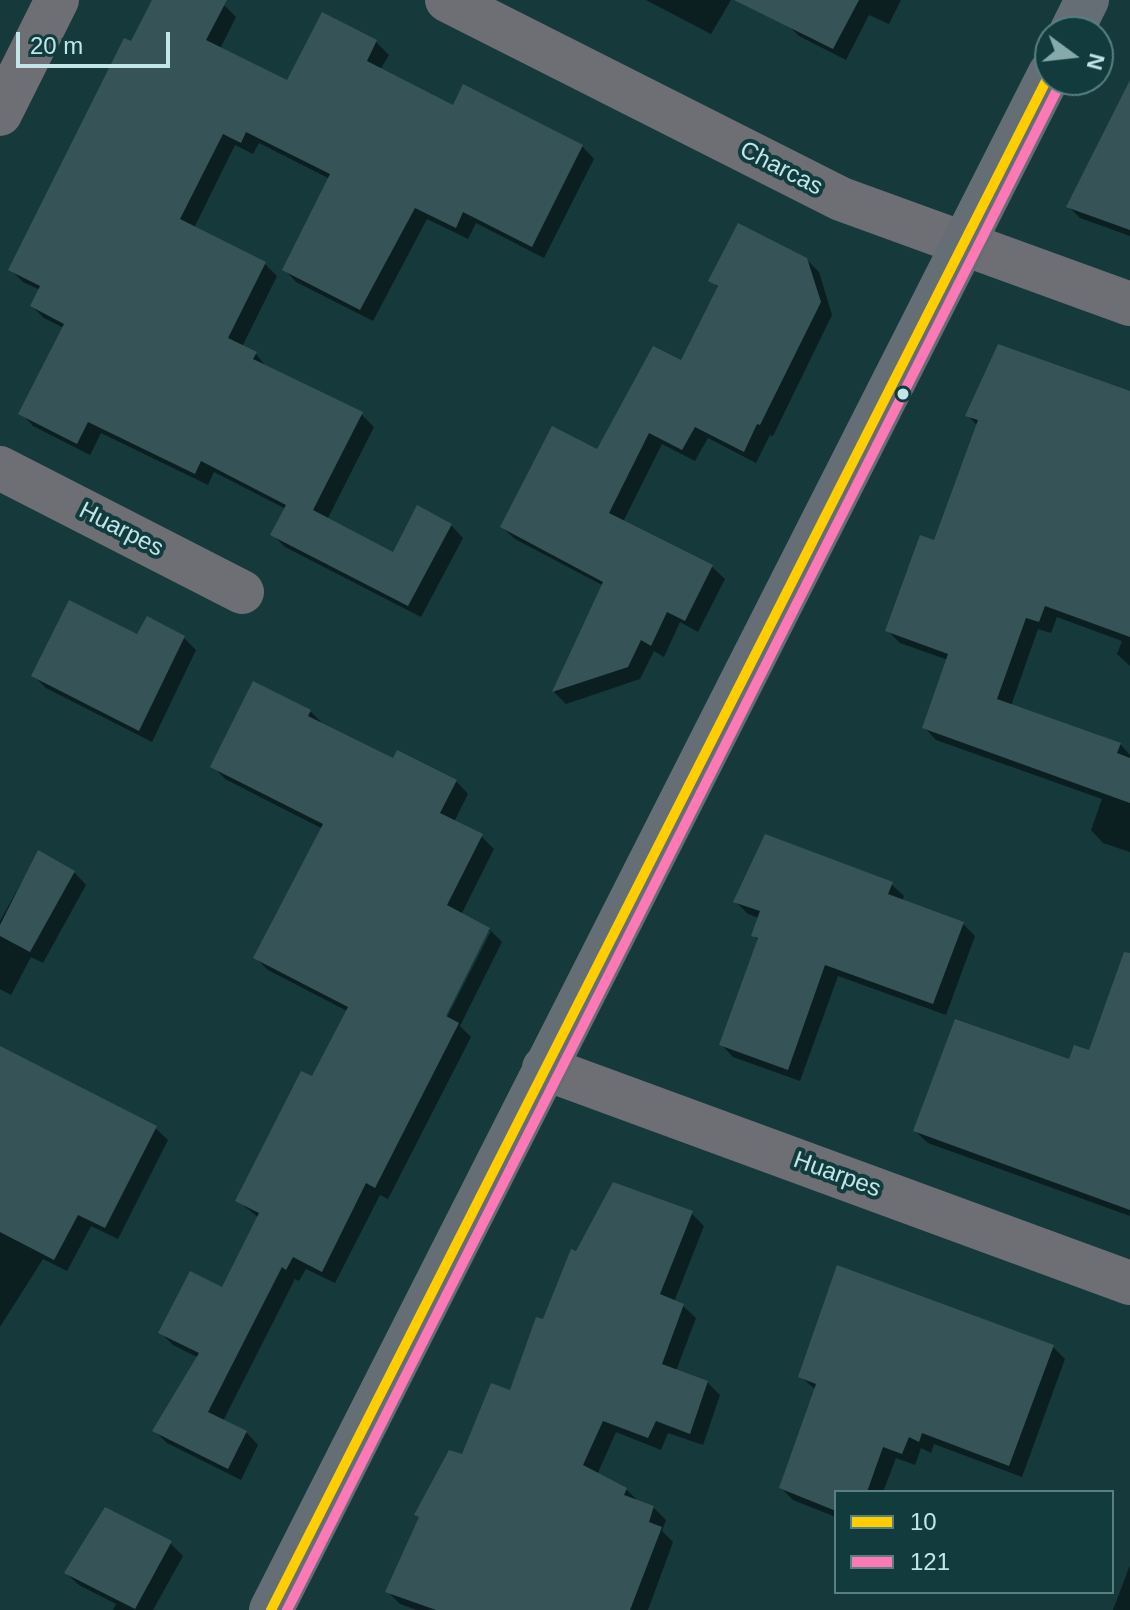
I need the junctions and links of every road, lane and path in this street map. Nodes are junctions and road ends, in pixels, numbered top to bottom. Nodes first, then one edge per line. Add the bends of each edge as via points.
1 (57, 0) edge
2 (447, 0) edge
3 (1038, 96) edge
4 (0, 114) edge
5 (964, 242) junction
6 (1130, 304) edge
7 (0, 468) edge
8 (242, 592) dead end
9 (544, 1068) junction
10 (1130, 1283) edge
11 (271, 1610) edge

1 - 4 street
2 - 5 street, Charcas via 841,199
3 - 5 main road
5 - 6 street, Charcas
5 - 9 main road
7 - 8 street, Huarpes
9 - 10 street, Huarpes
9 - 11 main road

